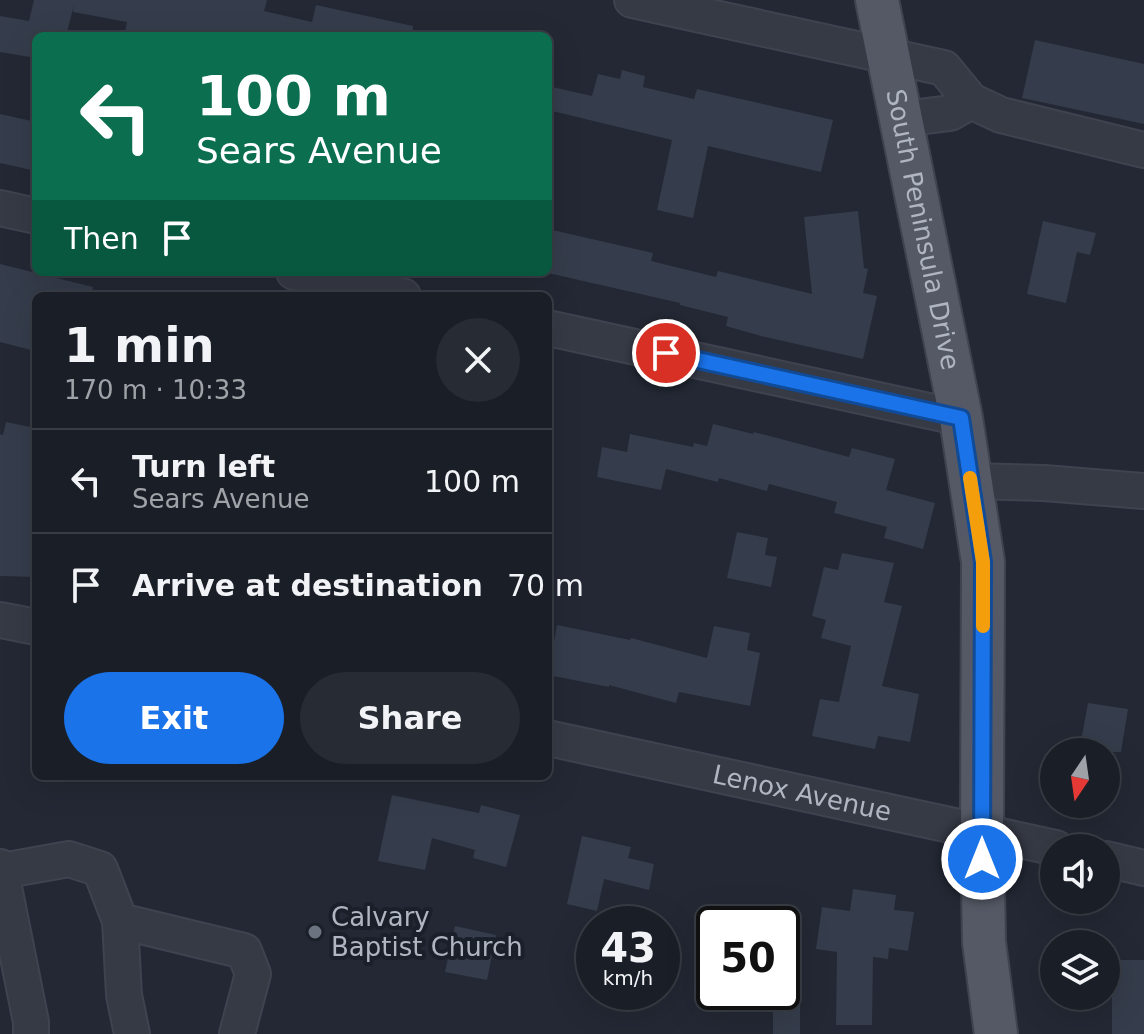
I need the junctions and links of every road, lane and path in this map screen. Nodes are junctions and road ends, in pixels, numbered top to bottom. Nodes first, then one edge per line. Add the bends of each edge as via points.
1 (632, 0) edge
2 (877, 0) edge
3 (889, 57) junction
4 (971, 101) junction
5 (902, 119) junction
6 (1144, 150) edge
7 (0, 208) edge
8 (32, 215) edge
9 (312, 276) edge
10 (385, 292) edge
11 (552, 329) edge
12 (961, 418) junction
13 (970, 481) junction
14 (1144, 491) edge
15 (0, 620) edge
16 (32, 626) edge
17 (552, 739) edge
18 (982, 831) junction
19 (1040, 844) edge
20 (1120, 862) edge
21 (1144, 868) edge
22 (0, 869) edge
23 (120, 921) junction
24 (31, 1034) edge
25 (132, 1034) edge
26 (237, 1034) edge
27 (996, 1034) edge

1 - 3 street
2 - 3 main road, South Peninsula Drive
3 - 4 street via 944,68
3 - 5 main road, South Peninsula Drive
4 - 5 street via 950,113
4 - 6 street via 1001,115
5 - 12 main road, South Peninsula Drive
7 - 8 street
9 - 10 street
11 - 12 street
12 - 13 main road, South Peninsula Drive
13 - 14 street
13 - 18 main road, South Peninsula Drive via 983,562
15 - 16 street
17 - 18 street, Lenox Avenue
18 - 19 street, Lenox Avenue
18 - 27 main road, South Peninsula Drive via 984,942
20 - 21 street
22 - 23 street via 69,859 100,869
22 - 24 street
23 - 25 street
23 - 26 street via 244,951 253,974

